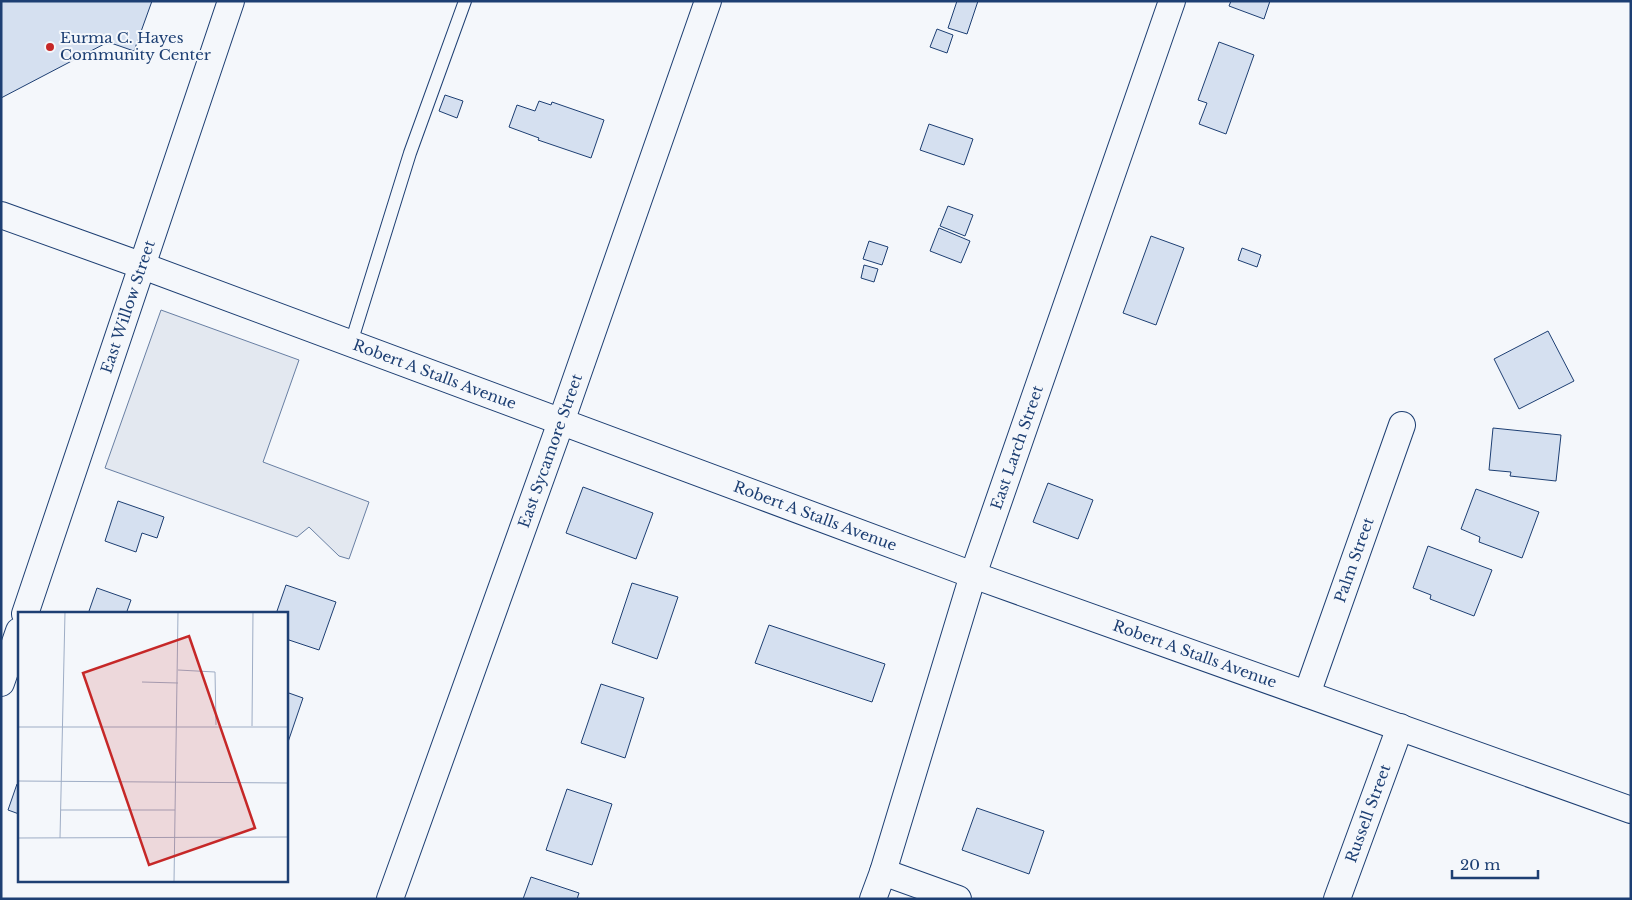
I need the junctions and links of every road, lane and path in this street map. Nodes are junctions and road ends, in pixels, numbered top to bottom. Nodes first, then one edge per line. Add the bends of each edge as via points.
1 (231, 1) edge
2 (465, 1) edge
3 (708, 1) edge
4 (1172, 1) edge
5 (1, 215) edge
6 (143, 266) junction
7 (351, 343) junction
8 (561, 422) junction
9 (1402, 425) dead end
10 (973, 575) junction
11 (26, 612) edge
12 (18, 634) edge
13 (1, 683) edge
14 (1307, 694) junction
15 (1400, 727) junction
16 (1631, 810) edge
17 (883, 872) junction
18 (390, 899) edge
19 (873, 899) edge
20 (958, 899) edge
21 (1337, 899) edge

1 - 6 street, East Willow Street
2 - 7 lane via 410,153
3 - 8 street, East Sycamore Street
4 - 10 street, East Larch Street
5 - 6 street, Robert A Stalls Avenue
6 - 7 street, Robert A Stalls Avenue
6 - 11 street, East Willow Street
7 - 8 street, Robert A Stalls Avenue
8 - 10 street, Robert A Stalls Avenue
8 - 18 street, East Sycamore Street
9 - 14 street, Palm Street
10 - 14 street, Robert A Stalls Avenue
10 - 17 street, East Larch Street
12 - 13 street
14 - 15 street, Robert A Stalls Avenue
15 - 16 street, Robert A Stalls Avenue
15 - 21 street, Russell Street
17 - 19 street, East Larch Street
17 - 20 street

